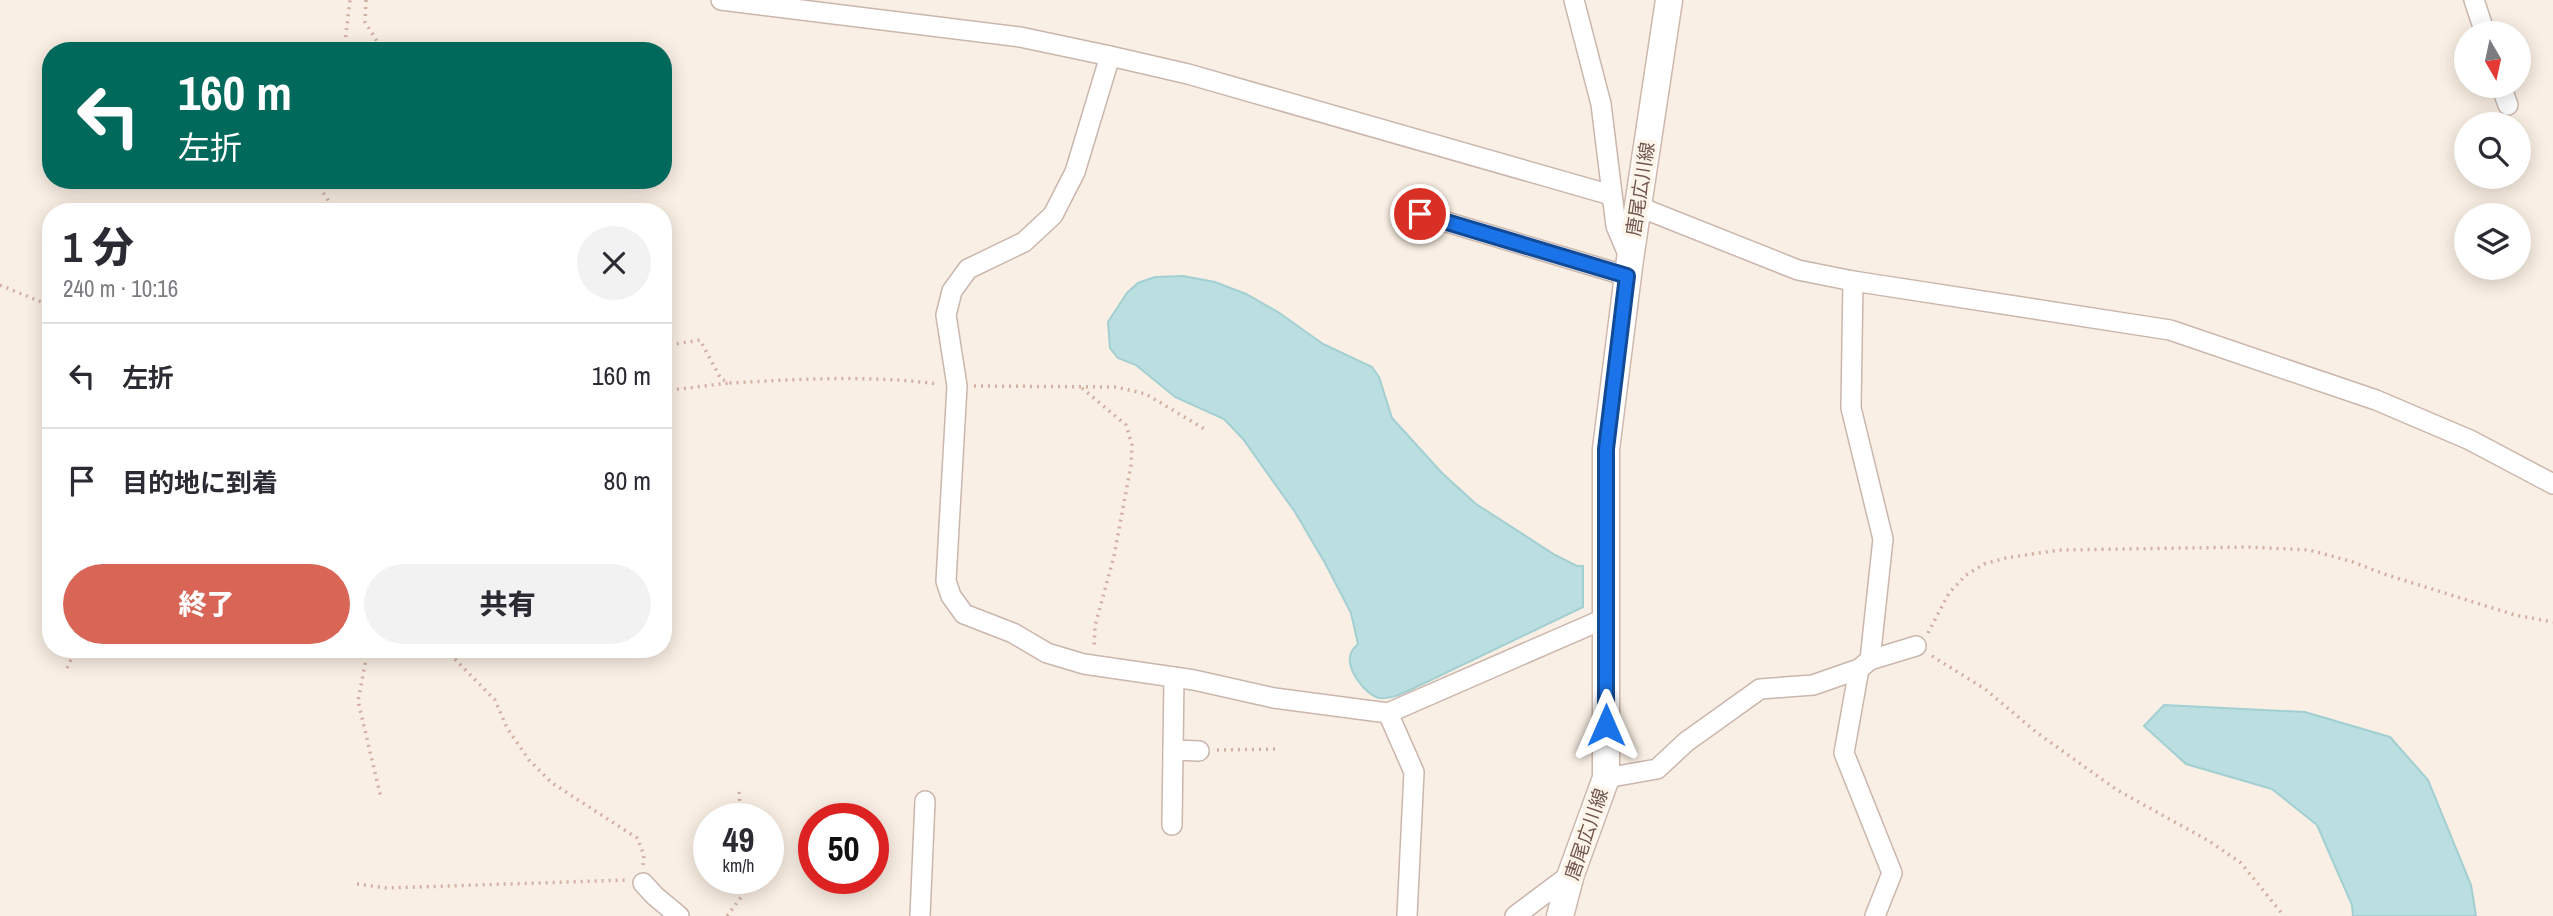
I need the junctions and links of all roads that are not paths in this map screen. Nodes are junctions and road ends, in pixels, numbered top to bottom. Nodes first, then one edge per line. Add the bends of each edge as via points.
1 (722, 0) edge
2 (1574, 0) edge
3 (1670, 0) edge
4 (2474, 0) edge
5 (2481, 21) edge
6 (1110, 56) junction
7 (2505, 98) edge
8 (2508, 105) dead end
9 (1611, 195) junction
10 (1637, 206) junction
11 (1420, 214) dead end
12 (1628, 267) junction
13 (1853, 281) junction
14 (2553, 484) edge
15 (1606, 618) junction
16 (1916, 646) road end
17 (1865, 664) junction
18 (1174, 677) junction
19 (1388, 713) junction
20 (1173, 750) junction
21 (1199, 751) road end
22 (1606, 778) junction
23 (925, 801) dead end
24 (1172, 825) dead end
25 (1571, 874) junction
26 (643, 883) road end
27 (678, 916) edge
28 (920, 916) edge
29 (1407, 916) edge
30 (1515, 916) edge
31 (1560, 916) edge
32 (1875, 916) edge

1 - 6 street via 1020,37
2 - 9 street via 1601,104
3 - 10 main road, 唐尾広川線
4 - 5 street
6 - 9 street
6 - 18 street via 1075,172 1053,215 1024,242 968,270 952,291 946,315 957,386 946,580 964,614 1013,633 1047,653
7 - 8 street
9 - 12 street
10 - 12 main road, 唐尾広川線
10 - 13 street via 1798,270
11 - 12 street
12 - 15 main road, 唐尾広川線 via 1606,449
13 - 14 street via 2170,330 2376,400 2470,440
13 - 17 street via 1851,408 1883,539
15 - 19 street
15 - 22 main road, 唐尾広川線
16 - 17 street
17 - 22 street via 1813,685 1760,689 1686,742 1657,769
17 - 32 street via 1844,753 1892,873
18 - 19 street via 1274,698
18 - 20 street
19 - 29 street via 1415,772
20 - 21 street
20 - 24 street
22 - 25 main road, 唐尾広川線
23 - 28 street
25 - 30 street
25 - 31 main road, 唐尾広川線
26 - 27 street

